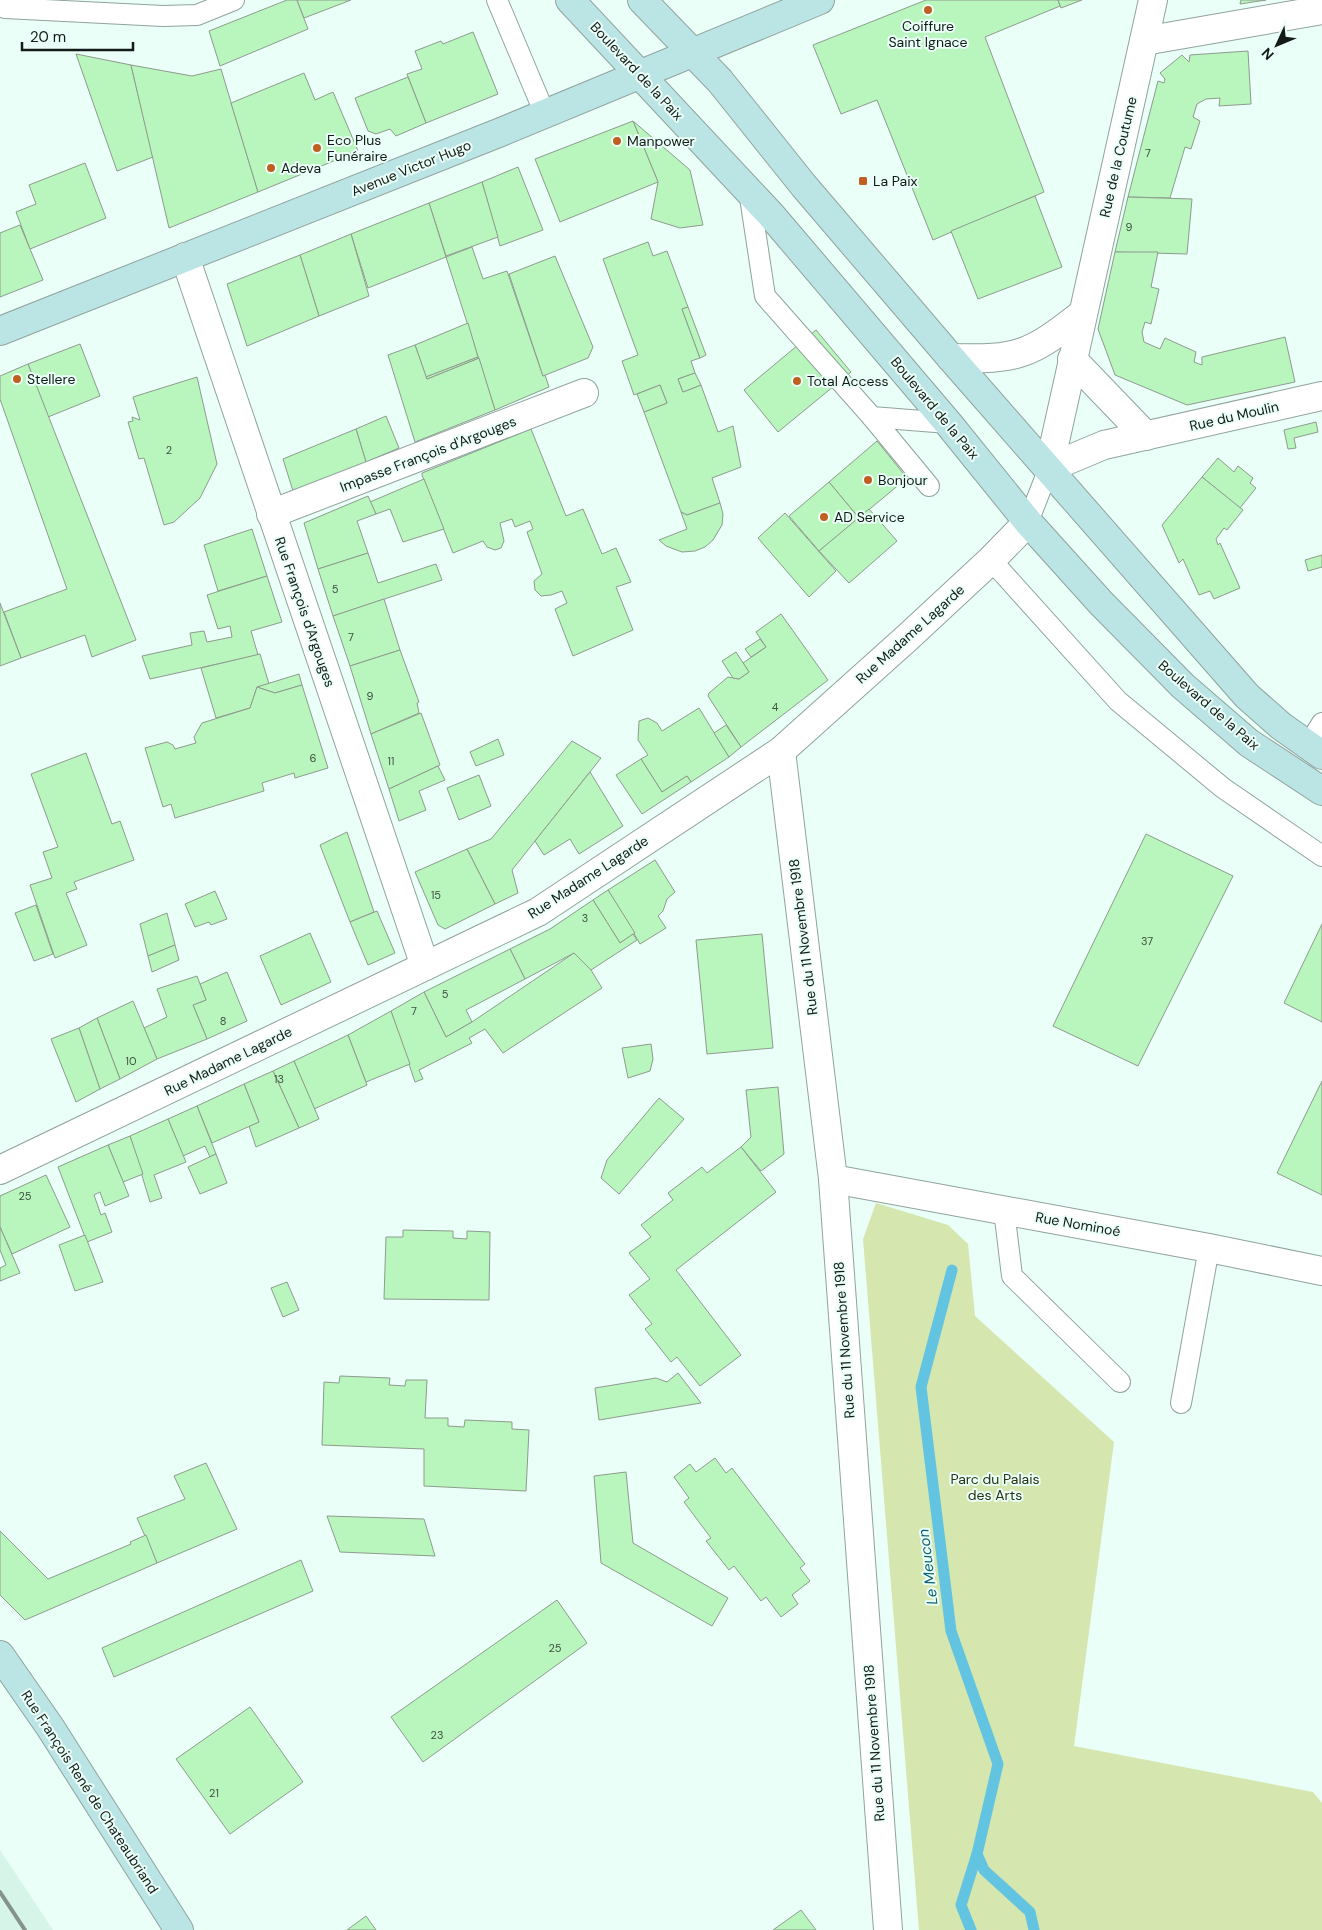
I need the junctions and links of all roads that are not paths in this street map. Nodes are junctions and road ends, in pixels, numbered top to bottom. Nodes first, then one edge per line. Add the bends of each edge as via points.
1 (234, 0) edge
2 (497, 0) edge
3 (570, 0) edge
4 (642, 0) edge
5 (820, 0) edge
6 (1153, 0) edge
7 (0, 6) edge
8 (1322, 10) edge
9 (1144, 41) junction
10 (692, 52) junction
11 (641, 74) junction
12 (545, 114) junction
13 (748, 191) junction
14 (186, 256) junction
15 (1082, 314) junction
16 (0, 331) edge
17 (951, 358) junction
18 (1072, 359) junction
19 (584, 393) dead end
20 (1322, 396) edge
21 (872, 418) junction
22 (948, 423) junction
23 (1146, 436) junction
24 (1049, 468) junction
25 (929, 486) dead end
26 (271, 514) junction
27 (1028, 522) junction
28 (991, 560) junction
29 (1317, 741) edge
30 (781, 751) junction
31 (1322, 791) edge
32 (1322, 856) edge
33 (425, 966) junction
34 (0, 1170) edge
35 (832, 1180) junction
36 (1004, 1210) junction
37 (1210, 1248) junction
38 (1322, 1271) edge
39 (1120, 1382) dead end
40 (1181, 1403) dead end
41 (0, 1655) edge
42 (179, 1930) edge
43 (888, 1930) edge

1 - 7 lane via 197,15 163,16
2 - 12 lane
3 - 11 main road, Boulevard de la Paix
4 - 10 main road
5 - 10 main road, Avenue Victor Hugo
6 - 9 street, Rue de la Coutume
8 - 9 street
9 - 15 street, Rue de la Coutume
10 - 11 main road, Avenue Victor Hugo
10 - 17 main road via 720,81 804,186
11 - 12 main road, Avenue Victor Hugo
11 - 13 main road, Boulevard de la Paix
12 - 14 main road, Avenue Victor Hugo
13 - 21 lane via 765,296
13 - 22 main road, Boulevard de la Paix
14 - 16 main road, Avenue Victor Hugo
14 - 26 street, Rue François d'Argouges
15 - 17 street via 1051,339 1028,352 1008,357
15 - 18 street, Rue de la Coutume
17 - 24 main road
18 - 23 street
18 - 24 street, Rue de la Coutume
19 - 26 street, Impasse François d'Argouges
20 - 23 street, Rue du Moulin
21 - 22 lane
21 - 25 lane
22 - 27 main road, Boulevard de la Paix
23 - 24 street, Rue du Moulin via 1104,445
24 - 27 lane
24 - 29 main road via 1246,696 1281,726
26 - 33 street, Rue François d'Argouges
27 - 28 street, Rue Madame Lagarde
27 - 31 main road, Boulevard de la Paix via 1182,686 1249,743
28 - 30 street, Rue Madame Lagarde
28 - 32 lane via 1118,701 1223,788
30 - 33 street, Rue Madame Lagarde via 538,912
30 - 35 street, Rue du 11 Novembre 1918
33 - 34 street, Rue Madame Lagarde
35 - 36 street, Rue Nominoé
35 - 43 street, Rue du 11 Novembre 1918
36 - 37 street, Rue Nominoé
36 - 39 lane via 1012,1276
37 - 38 street, Rue Nominoé
37 - 40 lane
41 - 42 main road, Rue François René de Chateaubriand via 50,1727

